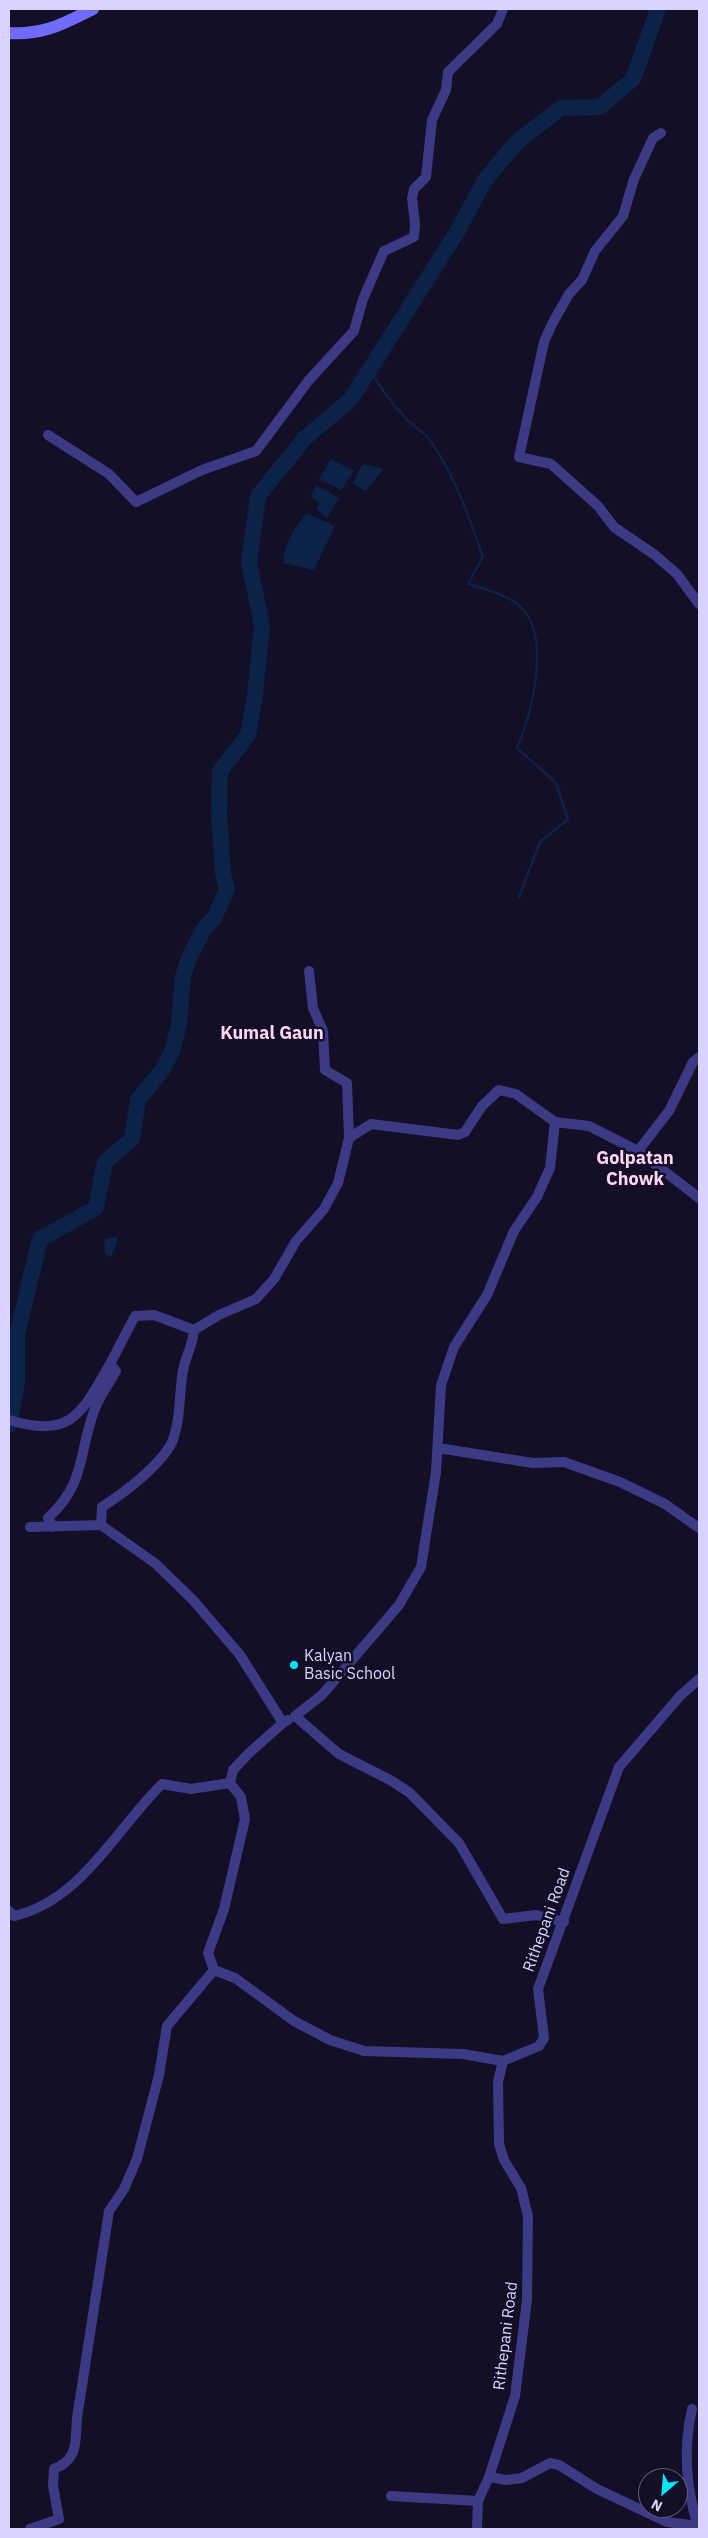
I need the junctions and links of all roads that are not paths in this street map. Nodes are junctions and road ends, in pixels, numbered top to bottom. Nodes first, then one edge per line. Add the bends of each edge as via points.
1 (94, 9) edge
2 (503, 9) edge
3 (9, 33) edge
4 (661, 133) dead end
5 (48, 435) dead end
6 (699, 604) edge
7 (309, 971) dead end
8 (699, 1057) edge
9 (556, 1122) junction
10 (348, 1138) junction
11 (638, 1150) junction
12 (699, 1198) edge
13 (194, 1330) junction
14 (110, 1364) junction
15 (13, 1422) edge
16 (438, 1448) junction
17 (102, 1525) junction
18 (30, 1527) dead end
19 (52, 1527) junction
20 (699, 1528) edge
21 (699, 1679) edge
22 (295, 1716) junction
23 (283, 1723) junction
24 (230, 1783) junction
25 (9, 1912) edge
26 (564, 1922) junction
27 (214, 1970) junction
28 (503, 2061) junction
29 (692, 2409) dead end
30 (489, 2477) junction
31 (391, 2496) dead end
32 (478, 2501) junction
33 (480, 2528) edge
34 (698, 2528) edge
35 (30, 2529) edge

1 - 3 main road via 48,31
2 - 5 street via 497,24 448,72 446,90 432,120 426,177 414,189 412,198 414,237 384,251 363,299 354,331 309,380 256,451 202,470 136,502 109,474
4 - 6 street via 653,138 634,179 623,216 595,251 582,280 568,294 544,342 519,457 551,464 598,506 614,527 677,574
7 - 10 street via 314,1008 323,1031 325,1070 347,1083
8 - 11 street via 693,1062 669,1111
9 - 10 street via 516,1094 499,1090 482,1106 465,1132 458,1136 372,1124
9 - 11 street via 589,1126
9 - 16 street via 550,1168 537,1197 514,1231 487,1295 454,1347 441,1385
10 - 13 street via 338,1183 324,1209 296,1241 274,1279 256,1299
11 - 12 street
13 - 14 street via 154,1315 136,1316
13 - 17 street via 193,1344 185,1357 171,1443 131,1489 102,1507
14 - 15 street via 83,1409 65,1424
14 - 19 street via 116,1371 94,1411 76,1483 64,1503 48,1518
16 - 20 street via 533,1463 564,1462 620,1482 665,1504
16 - 22 street via 420,1566 398,1605 322,1695
17 - 19 street
17 - 23 street via 156,1564 194,1600 240,1655
18 - 19 street
21 - 26 street, Rithepani Road via 619,1766
22 - 23 street
22 - 26 street via 339,1754 410,1793 459,1843 503,1919 536,1915
23 - 24 street via 233,1770
24 - 25 street via 191,1789 162,1784 142,1803 92,1865 64,1891 32,1912 14,1916
24 - 27 street via 241,1797 245,1819 224,1908 208,1954
26 - 28 street, Rithepani Road via 538,1989 544,2038 539,2046
27 - 28 street via 235,1978 294,2021 330,2040 364,2050 463,2054
27 - 35 street via 167,2026 159,2075 137,2159 124,2189 109,2211 74,2452 65,2464 54,2469 53,2486 59,2519
28 - 30 street, Rithepani Road via 498,2082 499,2144 504,2160 521,2188 528,2216 529,2270 515,2396
29 - 34 street via 687,2432 686,2466
30 - 32 street, Rithepani Road
30 - 34 street via 522,2478 550,2463 559,2465 596,2489 667,2522
31 - 32 street
32 - 33 street, Rithepani Road

